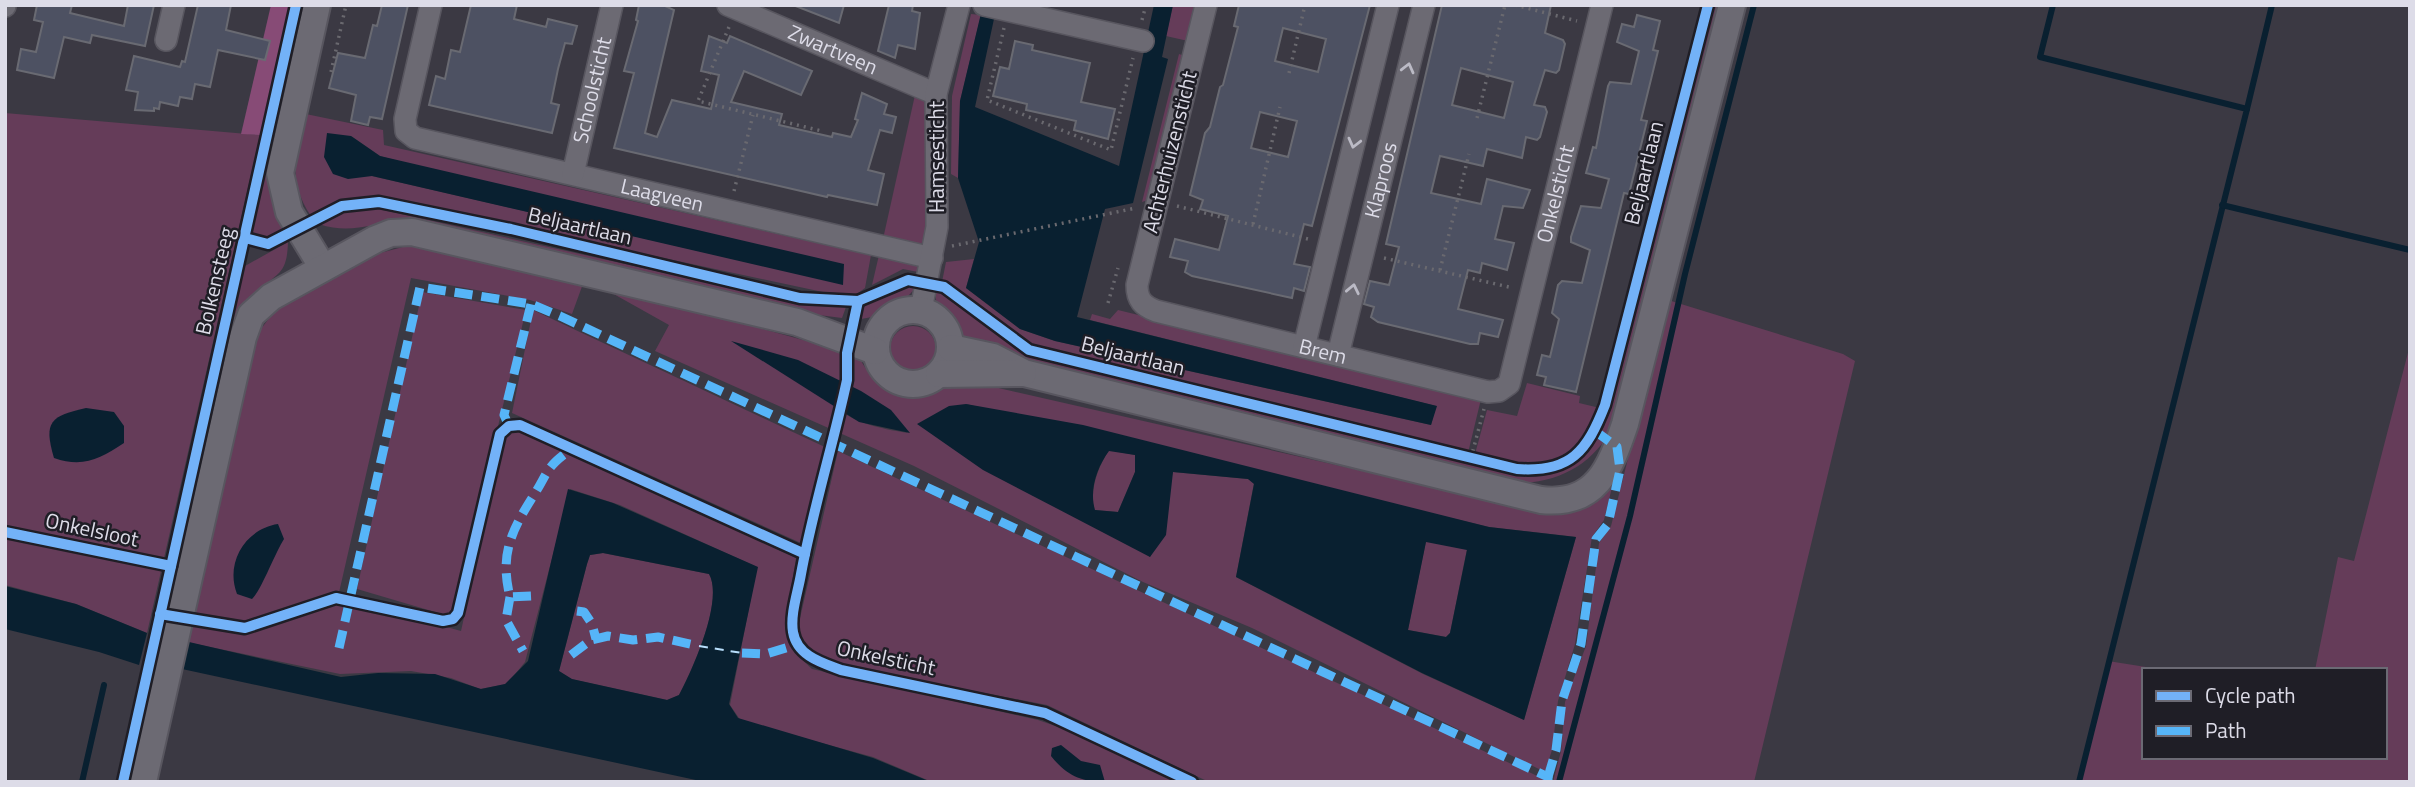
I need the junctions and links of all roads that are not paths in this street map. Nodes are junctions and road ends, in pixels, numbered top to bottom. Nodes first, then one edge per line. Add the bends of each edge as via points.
1 (174, 5) edge
2 (317, 5) edge
3 (431, 5) edge
4 (612, 5) edge
5 (959, 5) edge
6 (1206, 5) edge
7 (1388, 5) edge
8 (1424, 5) edge
9 (1732, 5) edge
10 (733, 7) edge
11 (998, 9) edge
12 (1600, 15) edge
13 (166, 40) dead end
14 (1140, 41) road end
15 (936, 94) junction
16 (573, 174) junction
17 (932, 258) junction
18 (323, 268) junction
19 (1138, 299) joint
20 (921, 310) junction
21 (877, 340) junction
22 (1304, 347) junction
23 (951, 348) junction
24 (1338, 355) junction
25 (1024, 373) junction
26 (939, 374) junction
27 (1488, 392) joint
28 (143, 782) edge

1 - 13 street
2 - 18 street via 281,173 289,212
3 - 16 street, Laagveen via 405,131 415,138
4 - 16 street, Schoolsticht
5 - 15 street, Hamsesticht
6 - 19 street, Achterhuizensticht via 1137,285
7 -> 22 street, Klaproos
24 -> 8 street, Klaproos
9 - 25 street, Beljaartlaan via 1617,447 1607,472 1586,491 1558,502
10 - 15 street, Zwartveen
11 - 14 street
12 - 27 street, Onkelsticht via 1509,384
15 - 17 street, Hamsesticht via 937,227
16 - 17 street, Laagveen
17 - 20 street, Hamsesticht
18 - 21 street, Beljaartlaan via 383,236 412,232
18 - 28 street, Bolkensteeg via 271,297 251,314
19 - 22 street, Brem via 1156,311
20 - 21 street via 905,310 890,317
20 - 23 street via 937,318 947,331
21 - 26 street via 881,367 892,379 925,383
22 - 24 street, Brem
23 - 25 street, Beljaartlaan via 993,356
23 - 26 street
24 - 27 street, Brem
25 - 26 street, Beljaartlaan

